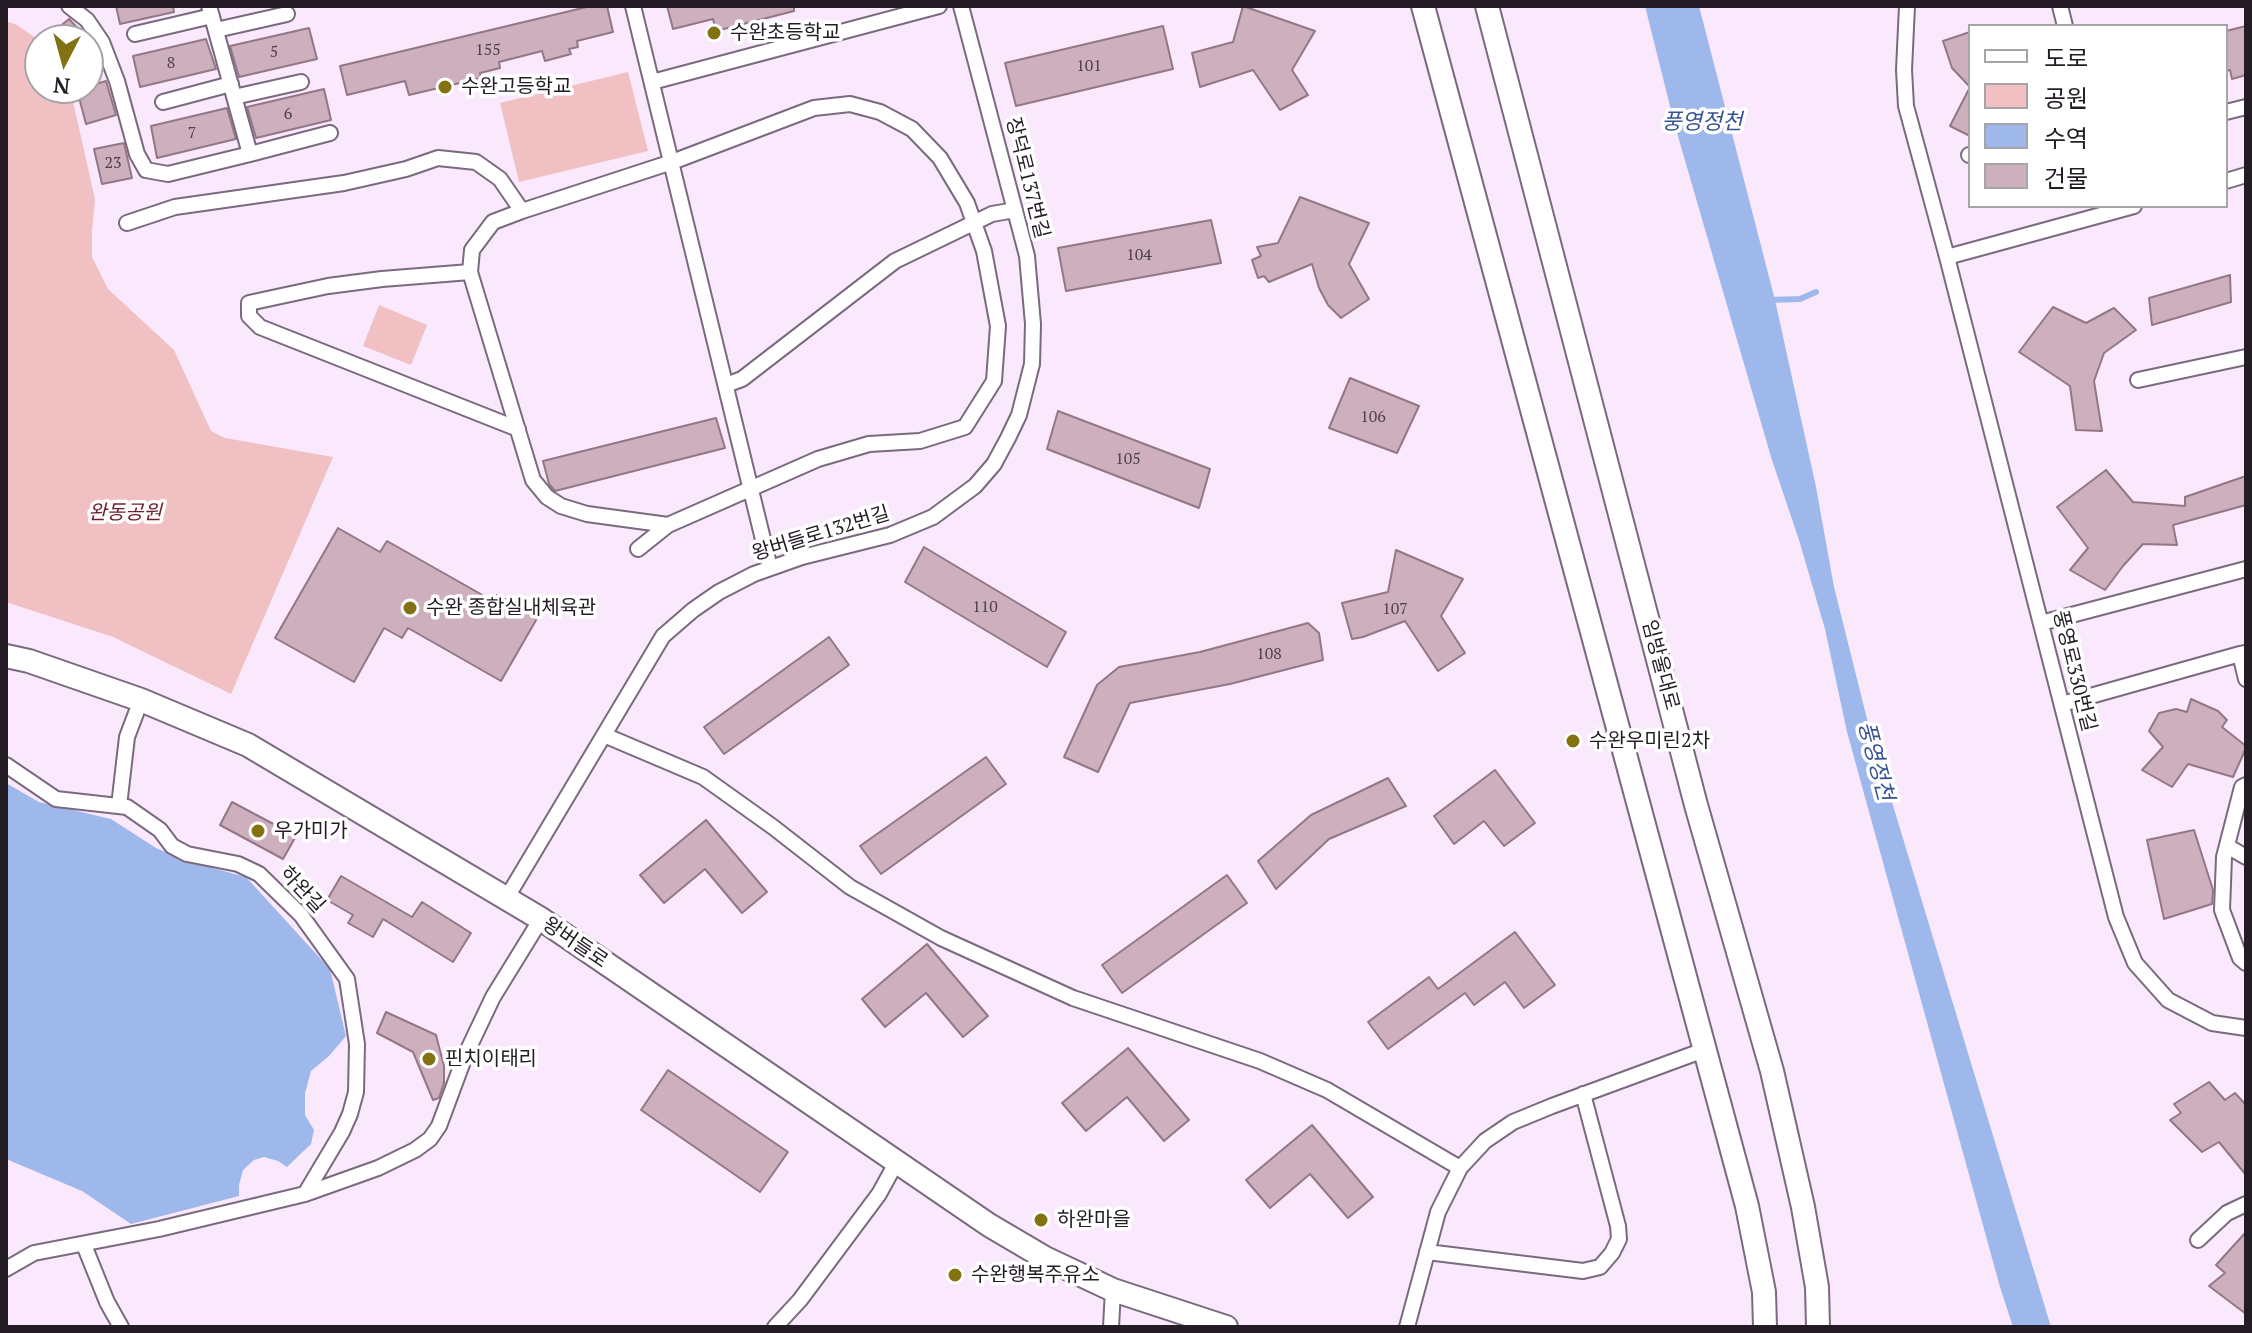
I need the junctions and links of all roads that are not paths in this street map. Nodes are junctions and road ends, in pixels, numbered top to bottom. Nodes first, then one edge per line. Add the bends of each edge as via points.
1 (69, 6) edge
2 (633, 6) edge
3 (939, 6) edge
4 (961, 6) edge
5 (1423, 6) edge
6 (1487, 6) edge
7 (1907, 6) edge
8 (287, 14) dead end
9 (212, 17) edge
10 (135, 34) dead end
11 (301, 82) dead end
12 (652, 82) junction
13 (233, 91) junction
14 (163, 102) dead end
15 (330, 133) dead end
16 (250, 154) junction
17 (672, 162) junction
18 (2127, 208) edge
19 (1015, 210) junction
20 (522, 211) junction
21 (127, 223) dead end
22 (974, 223) junction
23 (1947, 257) junction
24 (470, 272) junction
25 (2246, 357) edge
26 (1032, 364) joint
27 (2138, 380) dead end
28 (726, 385) junction
29 (518, 429) junction
30 (751, 490) junction
31 (668, 525) junction
32 (638, 549) dead end
33 (770, 568) junction
34 (2246, 569) edge
35 (2041, 623) junction
36 (2243, 654) edge
37 (6, 656) edge
38 (2246, 679) edge
39 (141, 700) junction
40 (2062, 704) junction
41 (604, 735) junction
42 (6, 765) edge
43 (2246, 785) edge
44 (119, 806) junction
45 (2227, 846) junction
46 (2246, 857) edge
47 (506, 899) junction
48 (541, 919) junction
49 (2246, 963) edge
50 (2246, 1028) edge
51 (1704, 1050) junction
52 (1583, 1094) junction
53 (896, 1163) junction
54 (1460, 1168) junction
55 (305, 1194) junction
56 (2246, 1204) edge
57 (2198, 1240) dead end
58 (84, 1245) junction
59 (1427, 1252) junction
60 (6, 1269) edge
61 (1113, 1290) junction
62 (121, 1327) edge
63 (775, 1327) edge
64 (1111, 1327) edge
65 (1226, 1327) edge
66 (1407, 1327) edge
67 (1765, 1327) edge
68 (1818, 1327) edge

1 - 16 street via 102,42 146,170 168,174
2 - 12 street
3 - 12 street
4 - 19 street, 장덕로137번길
5 - 51 main road
6 - 68 main road, 임방울대로 via 1696,805 1772,1071 1803,1207
7 - 23 street, 풍영로330번길 via 1906,106
8 - 9 street
9 - 10 street
9 - 13 street
11 - 13 street
12 - 17 street
13 - 14 street
13 - 16 street
15 - 16 street
17 - 20 street
17 - 22 street via 814,108 850,104 912,129 940,158
17 - 28 street
18 - 23 street
19 - 22 street
19 - 26 street, 장덕로137번길 via 1027,256
20 - 21 street via 500,179 476,162 438,158 344,183 175,207
20 - 24 street via 493,222 472,250
22 - 28 street via 895,261 742,379
22 - 30 street via 998,326 994,381 965,427 920,441 869,444 818,459
23 - 35 street, 풍영로330번길
24 - 29 street
24 - 29 street via 286,295 249,303 249,316 260,327
25 - 27 street
26 - 33 street, 왕버들로132번길 via 1019,415 994,464 975,486 933,517 890,535
28 - 30 street
29 - 31 street via 533,480 561,506
30 - 31 street
30 - 33 street
31 - 32 street
33 - 41 street, 왕버들로132번길 via 719,592 663,636
34 - 35 street
35 - 40 street, 풍영로330번길
36 - 38 street
36 - 40 street
37 - 39 main road, 왕버들로
39 - 44 street via 127,737
39 - 47 main road, 왕버들로 via 248,745
40 - 50 street, 풍영로330번길 via 2116,917 2135,963 2168,1000 2212,1023
41 - 47 street, 왕버들로132번길
41 - 54 street via 703,777 850,887 941,938 1073,998 1260,1061 1327,1090
42 - 44 street, 하완길 via 56,799
43 - 45 street
44 - 55 street, 하완길 via 160,830 187,854 238,864 259,874 301,915 347,979 357,1044 356,1092 342,1132
45 - 46 street
45 - 49 street via 2222,910
47 - 48 main road, 왕버들로
48 - 53 main road, 왕버들로
48 - 55 street via 493,997 430,1139 378,1168
51 - 52 street
51 - 67 main road via 1747,1206 1764,1292
52 - 54 street via 1513,1122 1485,1141
52 - 59 street via 1618,1226 1619,1239 1600,1267 1583,1271
53 - 61 main road, 왕버들로 via 1045,1258
53 - 63 street via 879,1194
54 - 59 street via 1438,1212
55 - 58 street
56 - 57 street via 2227,1213
58 - 60 street via 34,1253
58 - 62 street
59 - 66 street
61 - 64 street
61 - 65 main road, 왕버들로

